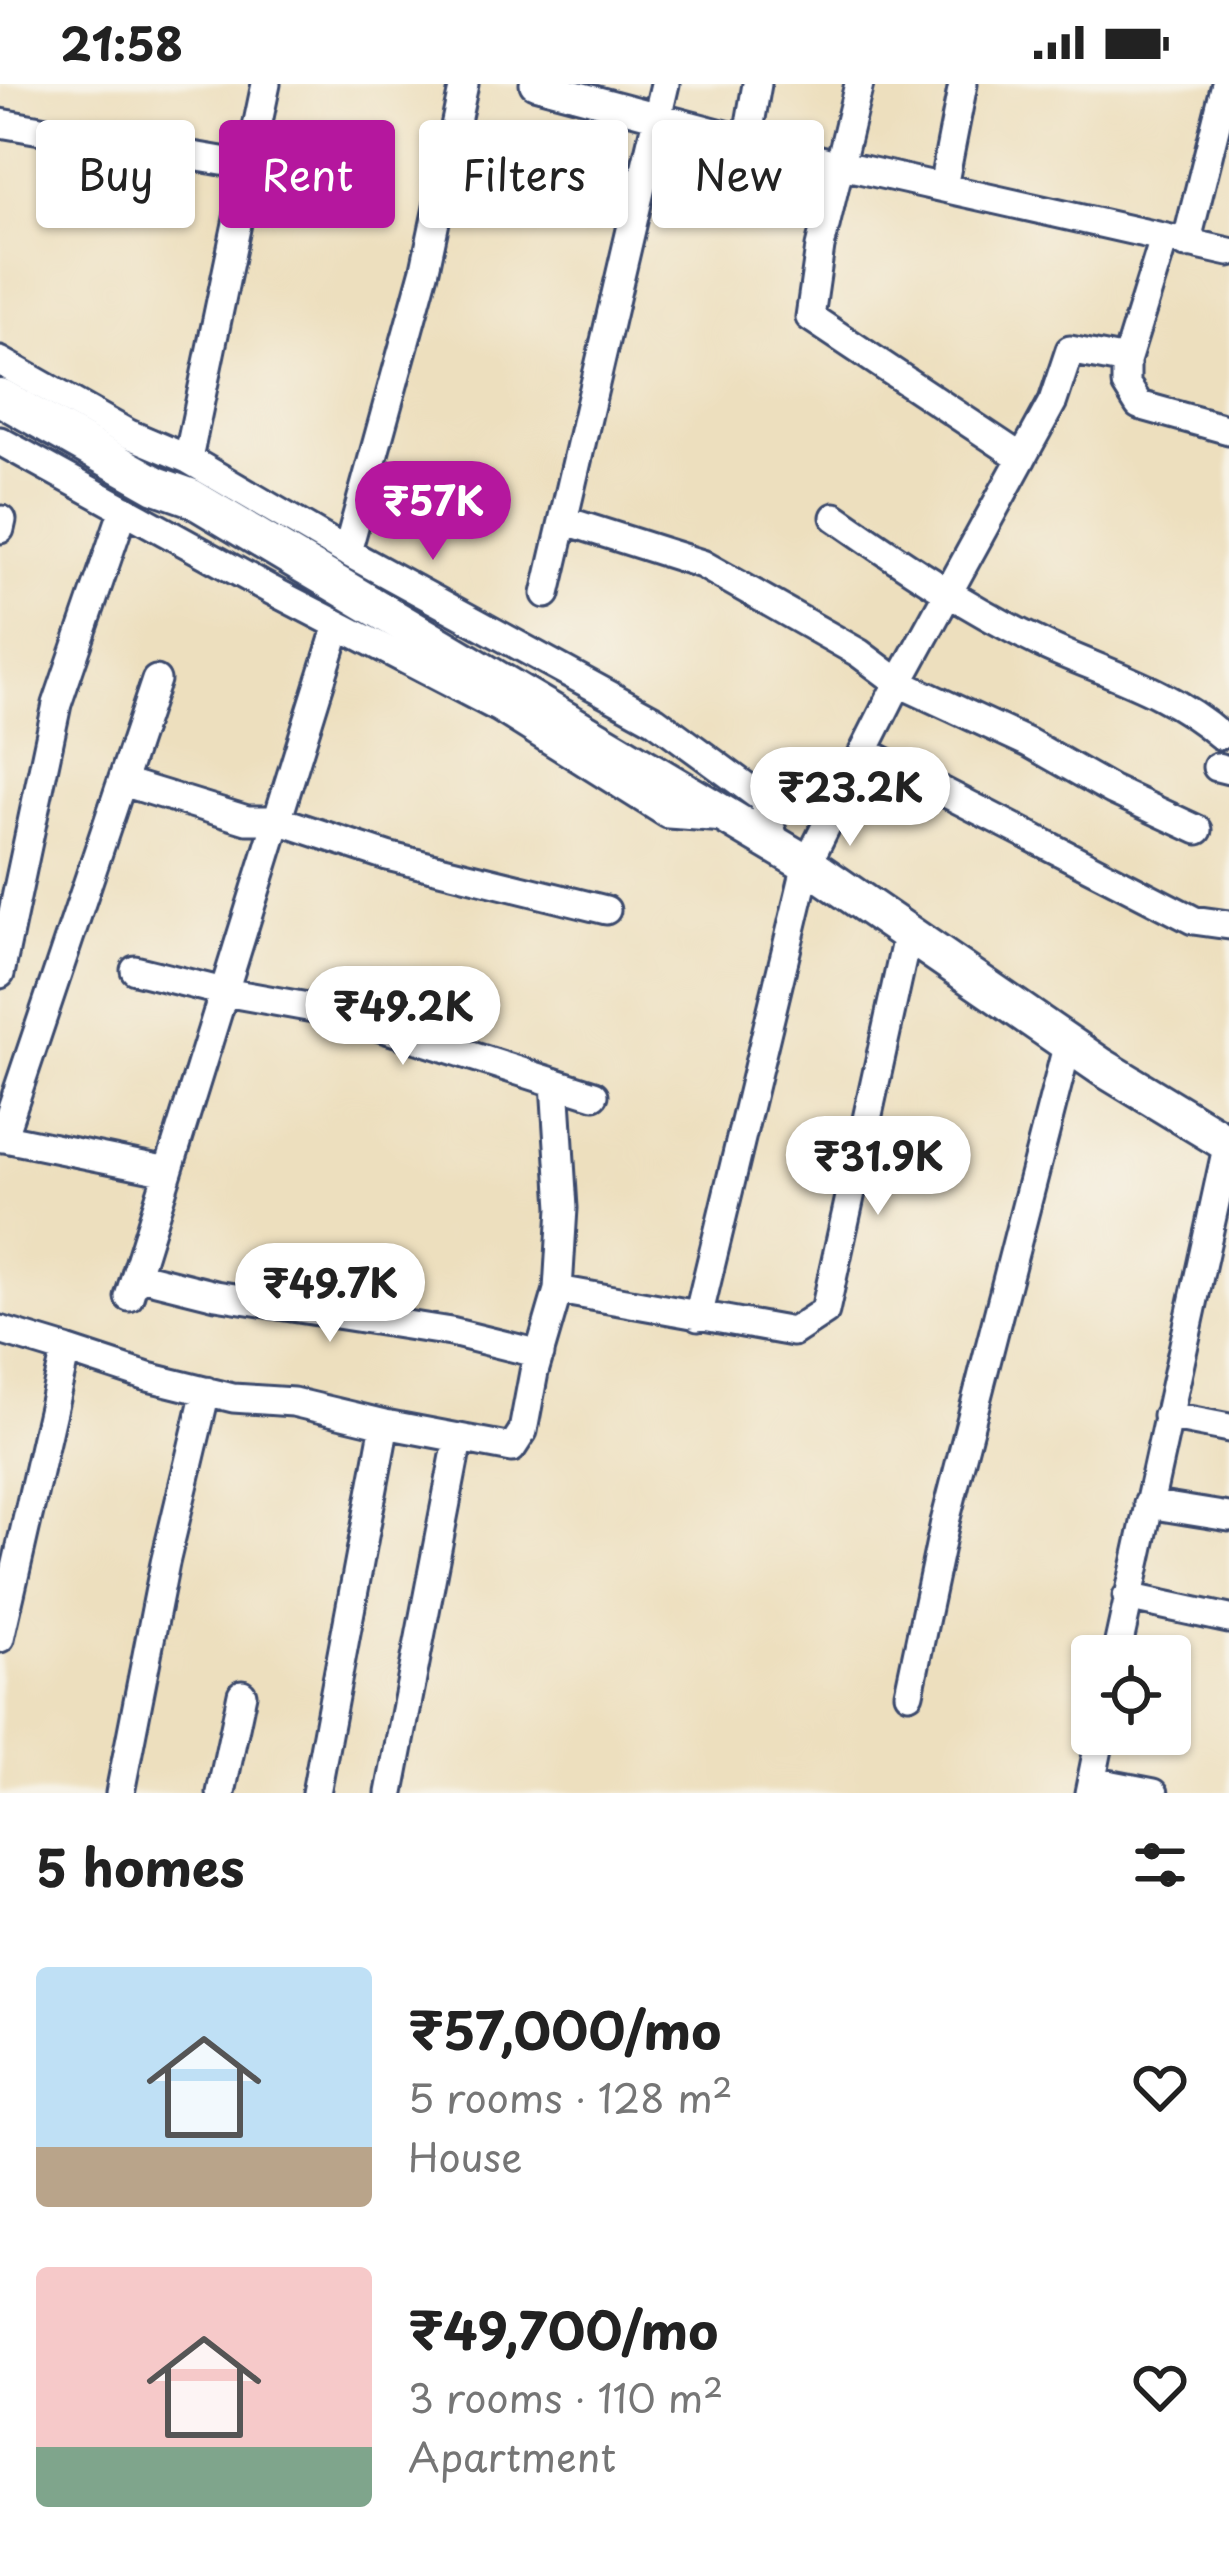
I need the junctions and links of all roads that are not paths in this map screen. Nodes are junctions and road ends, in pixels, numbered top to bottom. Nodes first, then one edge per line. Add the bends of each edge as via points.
1 (266, 84) edge
2 (464, 84) edge
3 (535, 84) edge
4 (665, 84) edge
5 (758, 84) edge
6 (860, 84) edge
7 (963, 84) edge
8 (1226, 84) edge
9 (660, 119) junction
10 (259, 120) edge
11 (664, 120) edge
12 (751, 120) edge
13 (0, 123) edge
14 (824, 160) edge
15 (219, 161) edge
16 (841, 164) junction
17 (943, 187) junction
18 (238, 228) edge
19 (1175, 242) junction
20 (1229, 253) edge
21 (0, 361) edge
22 (1126, 361) junction
23 (0, 397) edge
24 (1229, 430) edge
25 (0, 441) edge
26 (1022, 458) junction
27 (188, 459) junction
28 (124, 509) junction
29 (835, 517) dead end
30 (566, 521) junction
31 (347, 552) junction
32 (546, 594) dead end
33 (948, 594) junction
34 (338, 625) junction
35 (156, 680) dead end
36 (899, 683) junction
37 (1220, 735) dead end
38 (864, 751) junction
39 (123, 782) junction
40 (731, 819) junction
41 (278, 820) junction
42 (1198, 830) dead end
43 (791, 855) junction
44 (606, 910) dead end
45 (1229, 925) edge
46 (908, 932) junction
47 (135, 970) dead end
48 (0, 974) edge
49 (224, 992) junction
50 (1068, 1043) junction
51 (555, 1083) junction
52 (593, 1095) dead end
53 (1, 1138) edge
54 (1228, 1143) edge
55 (168, 1171) junction
56 (558, 1290) junction
57 (698, 1317) junction
58 (0, 1330) edge
59 (66, 1350) junction
60 (540, 1354) junction
61 (206, 1391) junction
62 (1167, 1416) junction
63 (385, 1424) junction
64 (1229, 1429) edge
65 (458, 1440) junction
66 (1148, 1504) junction
67 (1229, 1517) edge
68 (1127, 1597) junction
69 (1229, 1619) edge
70 (1120, 1635) edge
71 (0, 1638) edge
72 (909, 1693) dead end
73 (242, 1694) dead end
74 (1097, 1755) edge
75 (1090, 1787) edge
76 (120, 1793) edge
77 (221, 1793) edge
78 (316, 1793) edge
79 (390, 1793) edge
80 (1154, 1793) edge

1 - 10 street
2 - 31 street via 424,269
3 - 9 street
4 - 9 street
5 - 12 street
6 - 16 street
7 - 17 street
8 - 19 street
9 - 11 street
9 - 30 street
13 - 15 street
14 - 16 street
16 - 17 street
16 - 26 street via 810,316
17 - 19 street
18 - 27 street
19 - 20 street
19 - 22 street
21 - 27 street
22 - 24 street via 1126,384 1138,405
22 - 26 street via 1070,350
23 - 40 main road via 190,497
25 - 28 street
26 - 33 street
27 - 31 street
28 - 34 street
28 - 48 street via 57,704
29 - 33 street
30 - 32 street
30 - 36 street via 702,564
31 - 43 street via 655,720 763,800
33 - 36 street
33 - 37 street via 1126,677
34 - 40 street via 499,709 668,814
34 - 41 street
35 - 39 street
36 - 38 street
36 - 42 street
38 - 43 street
38 - 45 street via 1193,920
39 - 41 street via 247,820
39 - 53 street
40 - 43 main road
41 - 44 street
41 - 49 street
43 - 46 main road
43 - 57 street
46 - 50 main road
46 - 57 street via 825,1311 793,1332
47 - 49 street
49 - 51 street via 330,1011
49 - 55 street
50 - 54 main road
50 - 72 street
51 - 52 street
51 - 56 street via 563,1208
53 - 55 street
54 - 62 street
55 - 60 street via 132,1286 433,1328
56 - 57 street
56 - 60 street
58 - 59 street
59 - 61 street
59 - 71 street
60 - 65 street via 512,1448
61 - 63 street
61 - 76 street
62 - 64 street
62 - 66 street
63 - 65 street
63 - 78 street
65 - 79 street
66 - 67 street
66 - 68 street
68 - 69 street
68 - 70 street
73 - 77 street
74 - 75 street
75 - 80 street

